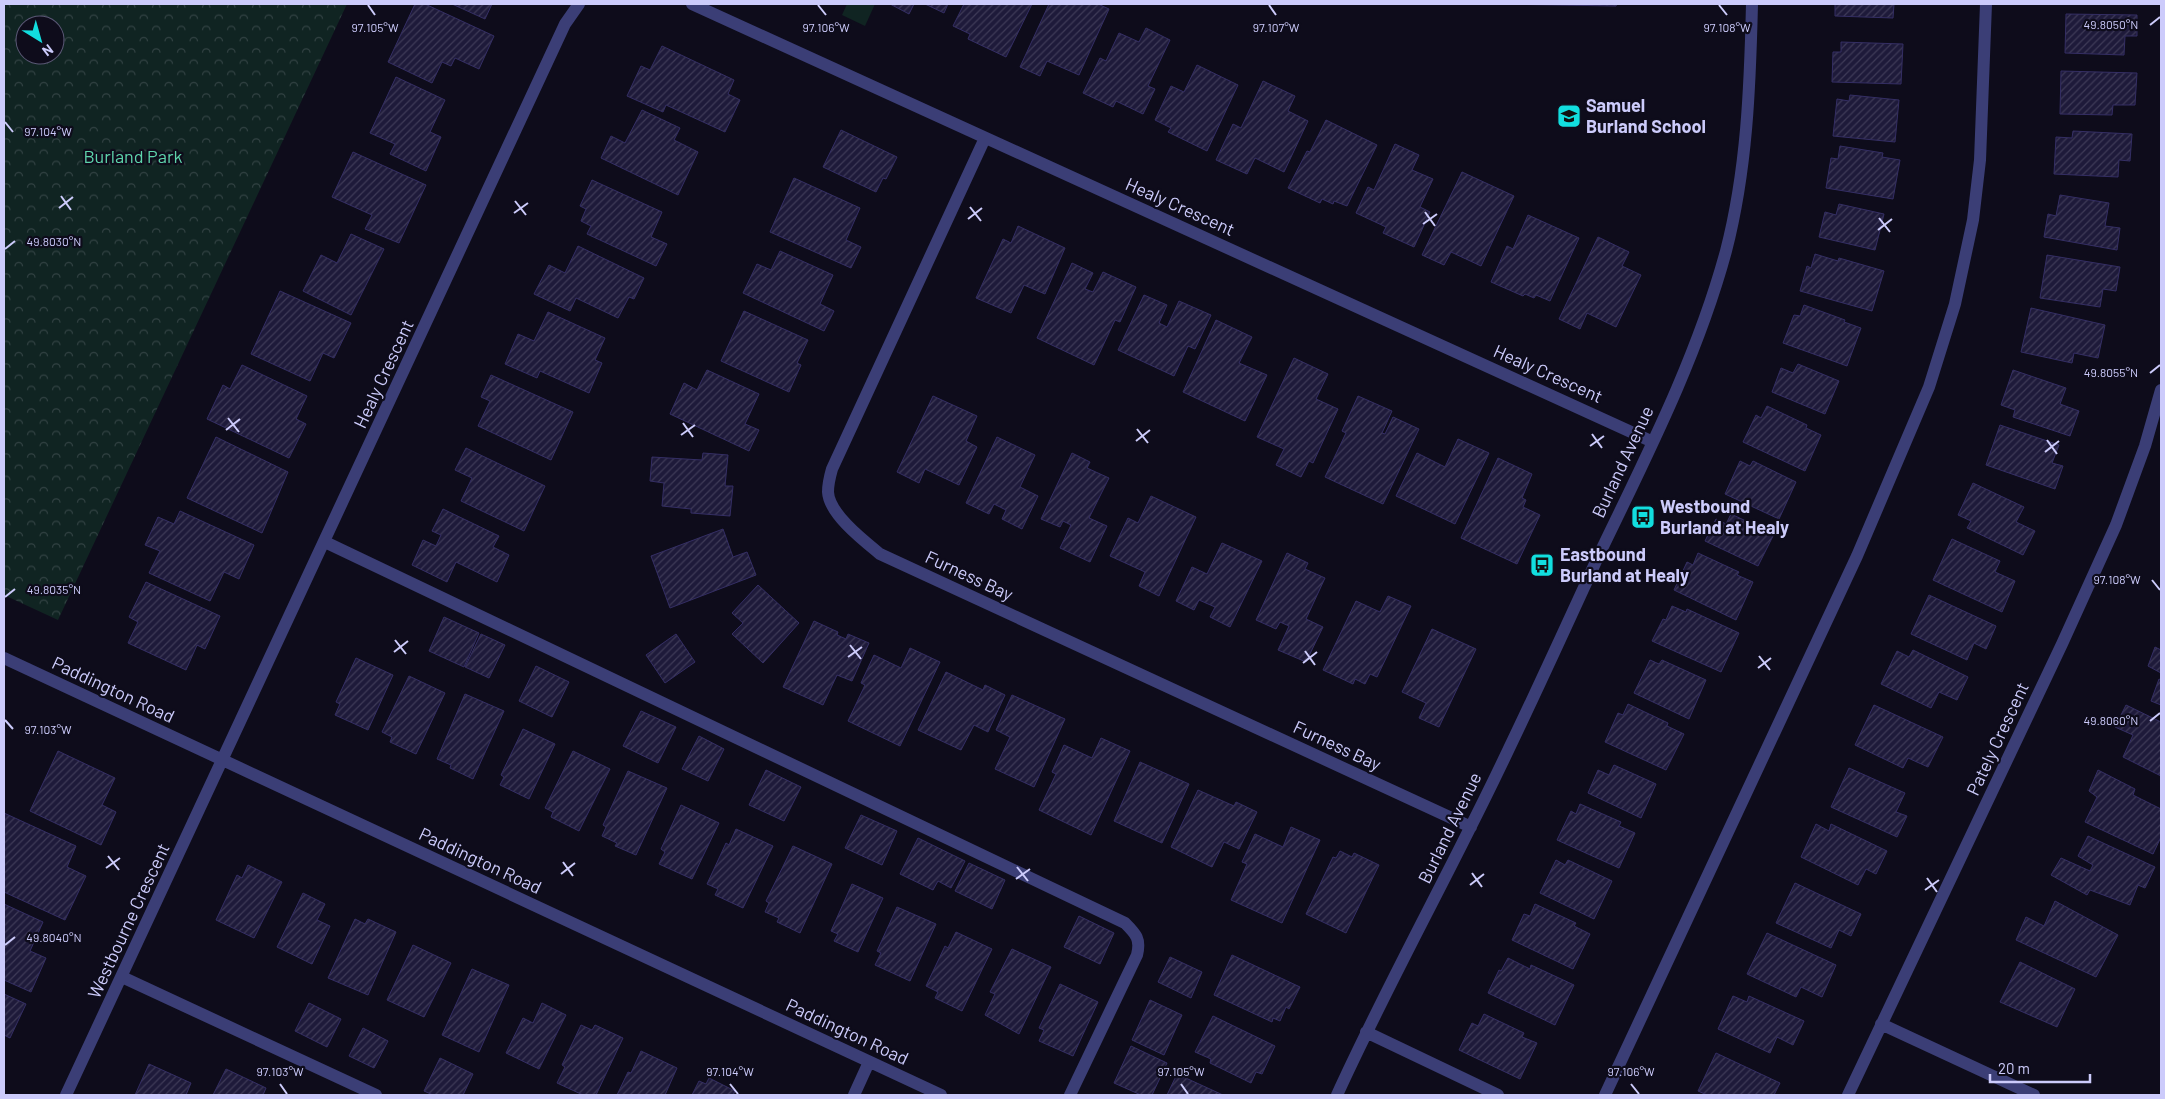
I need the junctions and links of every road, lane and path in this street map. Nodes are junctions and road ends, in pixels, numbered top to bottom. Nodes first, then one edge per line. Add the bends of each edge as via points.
1 (579, 4) edge
2 (692, 4) edge
3 (1752, 4) edge
4 (1986, 4) edge
5 (985, 138) junction
6 (2161, 390) edge
7 (1653, 442) junction
8 (325, 542) junction
9 (4, 658) edge
10 (224, 761) junction
11 (1471, 827) junction
12 (122, 977) junction
13 (1882, 1024) junction
14 (1366, 1032) junction
15 (869, 1062) junction
16 (66, 1095) edge
17 (376, 1095) edge
18 (854, 1095) edge
19 (941, 1095) edge
20 (1070, 1095) edge
21 (1337, 1095) edge
22 (1498, 1095) edge
23 (1605, 1095) edge
24 (1848, 1095) edge
25 (2034, 1095) edge

1 - 8 street, Healy Crescent via 565,24
2 - 5 street, Healy Crescent
3 - 7 street, Burland Avenue via 1746,139 1726,248 1702,326
4 - 23 street via 1980,160 1973,220 1955,304 1929,387 1857,556
5 - 7 street, Healy Crescent
5 - 11 street, Furness Bay via 832,469 828,493 836,509 854,534 880,554
6 - 13 street, Pately Crescent via 2116,525
7 - 11 street, Burland Avenue
8 - 10 street, Healy Crescent
8 - 20 street via 1125,923 1137,934 1140,944 1137,955
9 - 10 street, Paddington Road
10 - 12 street, Westbourne Crescent
10 - 15 street, Paddington Road
11 - 14 street, Burland Avenue
12 - 16 street, Westbourne Crescent
12 - 17 street
13 - 24 street, Pately Crescent
13 - 25 street
14 - 21 street, Burland Avenue
14 - 22 street
15 - 18 street
15 - 19 street, Paddington Road

